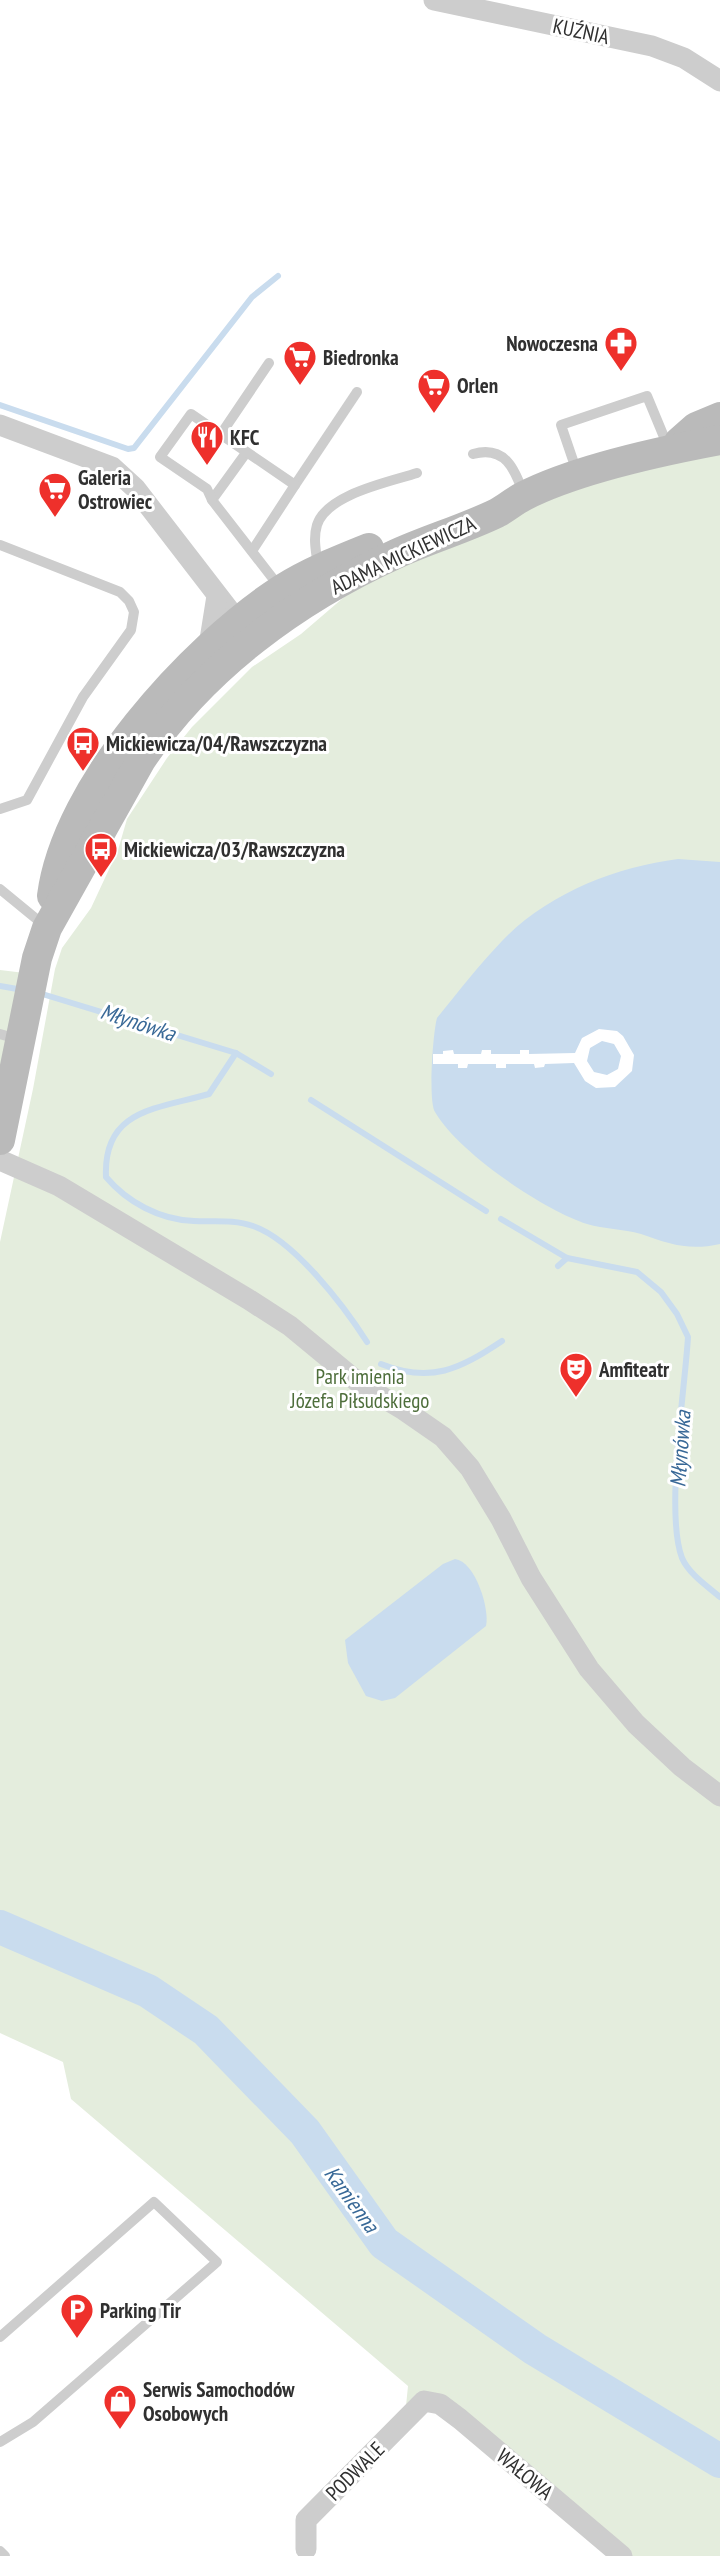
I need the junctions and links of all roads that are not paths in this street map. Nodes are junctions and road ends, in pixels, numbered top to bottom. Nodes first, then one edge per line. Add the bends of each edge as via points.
1 (434, 0) edge
2 (720, 81) edge
3 (269, 363) dead end
4 (357, 392) dead end
5 (720, 417) edge
6 (1, 428) edge
7 (221, 434) junction
8 (720, 440) edge
9 (669, 450) junction
10 (246, 453) junction
11 (473, 454) dead end
12 (417, 472) dead end
13 (579, 476) junction
14 (295, 485) junction
15 (524, 496) junction
16 (212, 500) junction
17 (0, 545) edge
18 (252, 551) junction
19 (319, 569) junction
20 (218, 596) junction
21 (283, 601) junction
22 (245, 631) junction
23 (210, 646) junction
24 (0, 809) edge
25 (0, 889) edge
26 (47, 928) junction
27 (10, 1037) edge
28 (0, 1140) edge
29 (0, 1160) edge
30 (720, 1796) edge
31 (0, 2337) edge
32 (424, 2402) joint
33 (0, 2442) edge
34 (306, 2549) dead end
35 (0, 2551) edge
36 (5, 2556) edge
37 (622, 2556) edge

1 - 2 street, KUŹNIA via 652,46 684,58
3 - 7 lane
4 - 14 lane
5 - 9 street, ADAMA MICKIEWICZA via 696,427
6 - 20 street via 112,467 135,488
7 - 10 lane
7 - 16 lane via 191,414 160,457 207,489
8 - 9 street, ADAMA MICKIEWICZA
9 - 13 street, ADAMA MICKIEWICZA
9 - 13 lane via 647,396 561,425
10 - 14 lane
10 - 16 lane
11 - 15 lane via 486,450 500,454 518,478
12 - 19 lane via 338,500 326,509 316,527
13 - 15 street, ADAMA MICKIEWICZA
14 - 18 lane
15 - 19 street, ADAMA MICKIEWICZA via 487,500
15 - 21 street, ADAMA MICKIEWICZA via 498,512 396,554 324,592
16 - 18 lane
17 - 24 lane via 120,592 134,612 131,630 83,697 27,800
18 - 21 lane
19 - 21 street, ADAMA MICKIEWICZA
20 - 21 street
20 - 22 street
20 - 23 street
21 - 22 street, ADAMA MICKIEWICZA
22 - 23 street, ADAMA MICKIEWICZA
22 - 26 street, ADAMA MICKIEWICZA via 158,735 123,789
23 - 26 street, ADAMA MICKIEWICZA via 166,689 99,781 60,861
25 - 26 lane
26 - 27 street, ADAMA MICKIEWICZA via 26,1010
27 - 28 street, ADAMA MICKIEWICZA
29 - 30 street via 59,1186 248,1299 290,1326 358,1383 443,1437 470,1468 531,1578 589,1670 636,1724
31 - 33 lane via 154,2202 216,2262 33,2422
32 - 34 street, PODWALE via 306,2520
32 - 37 street, WAŁOWA via 440,2404 460,2419
35 - 36 lane

